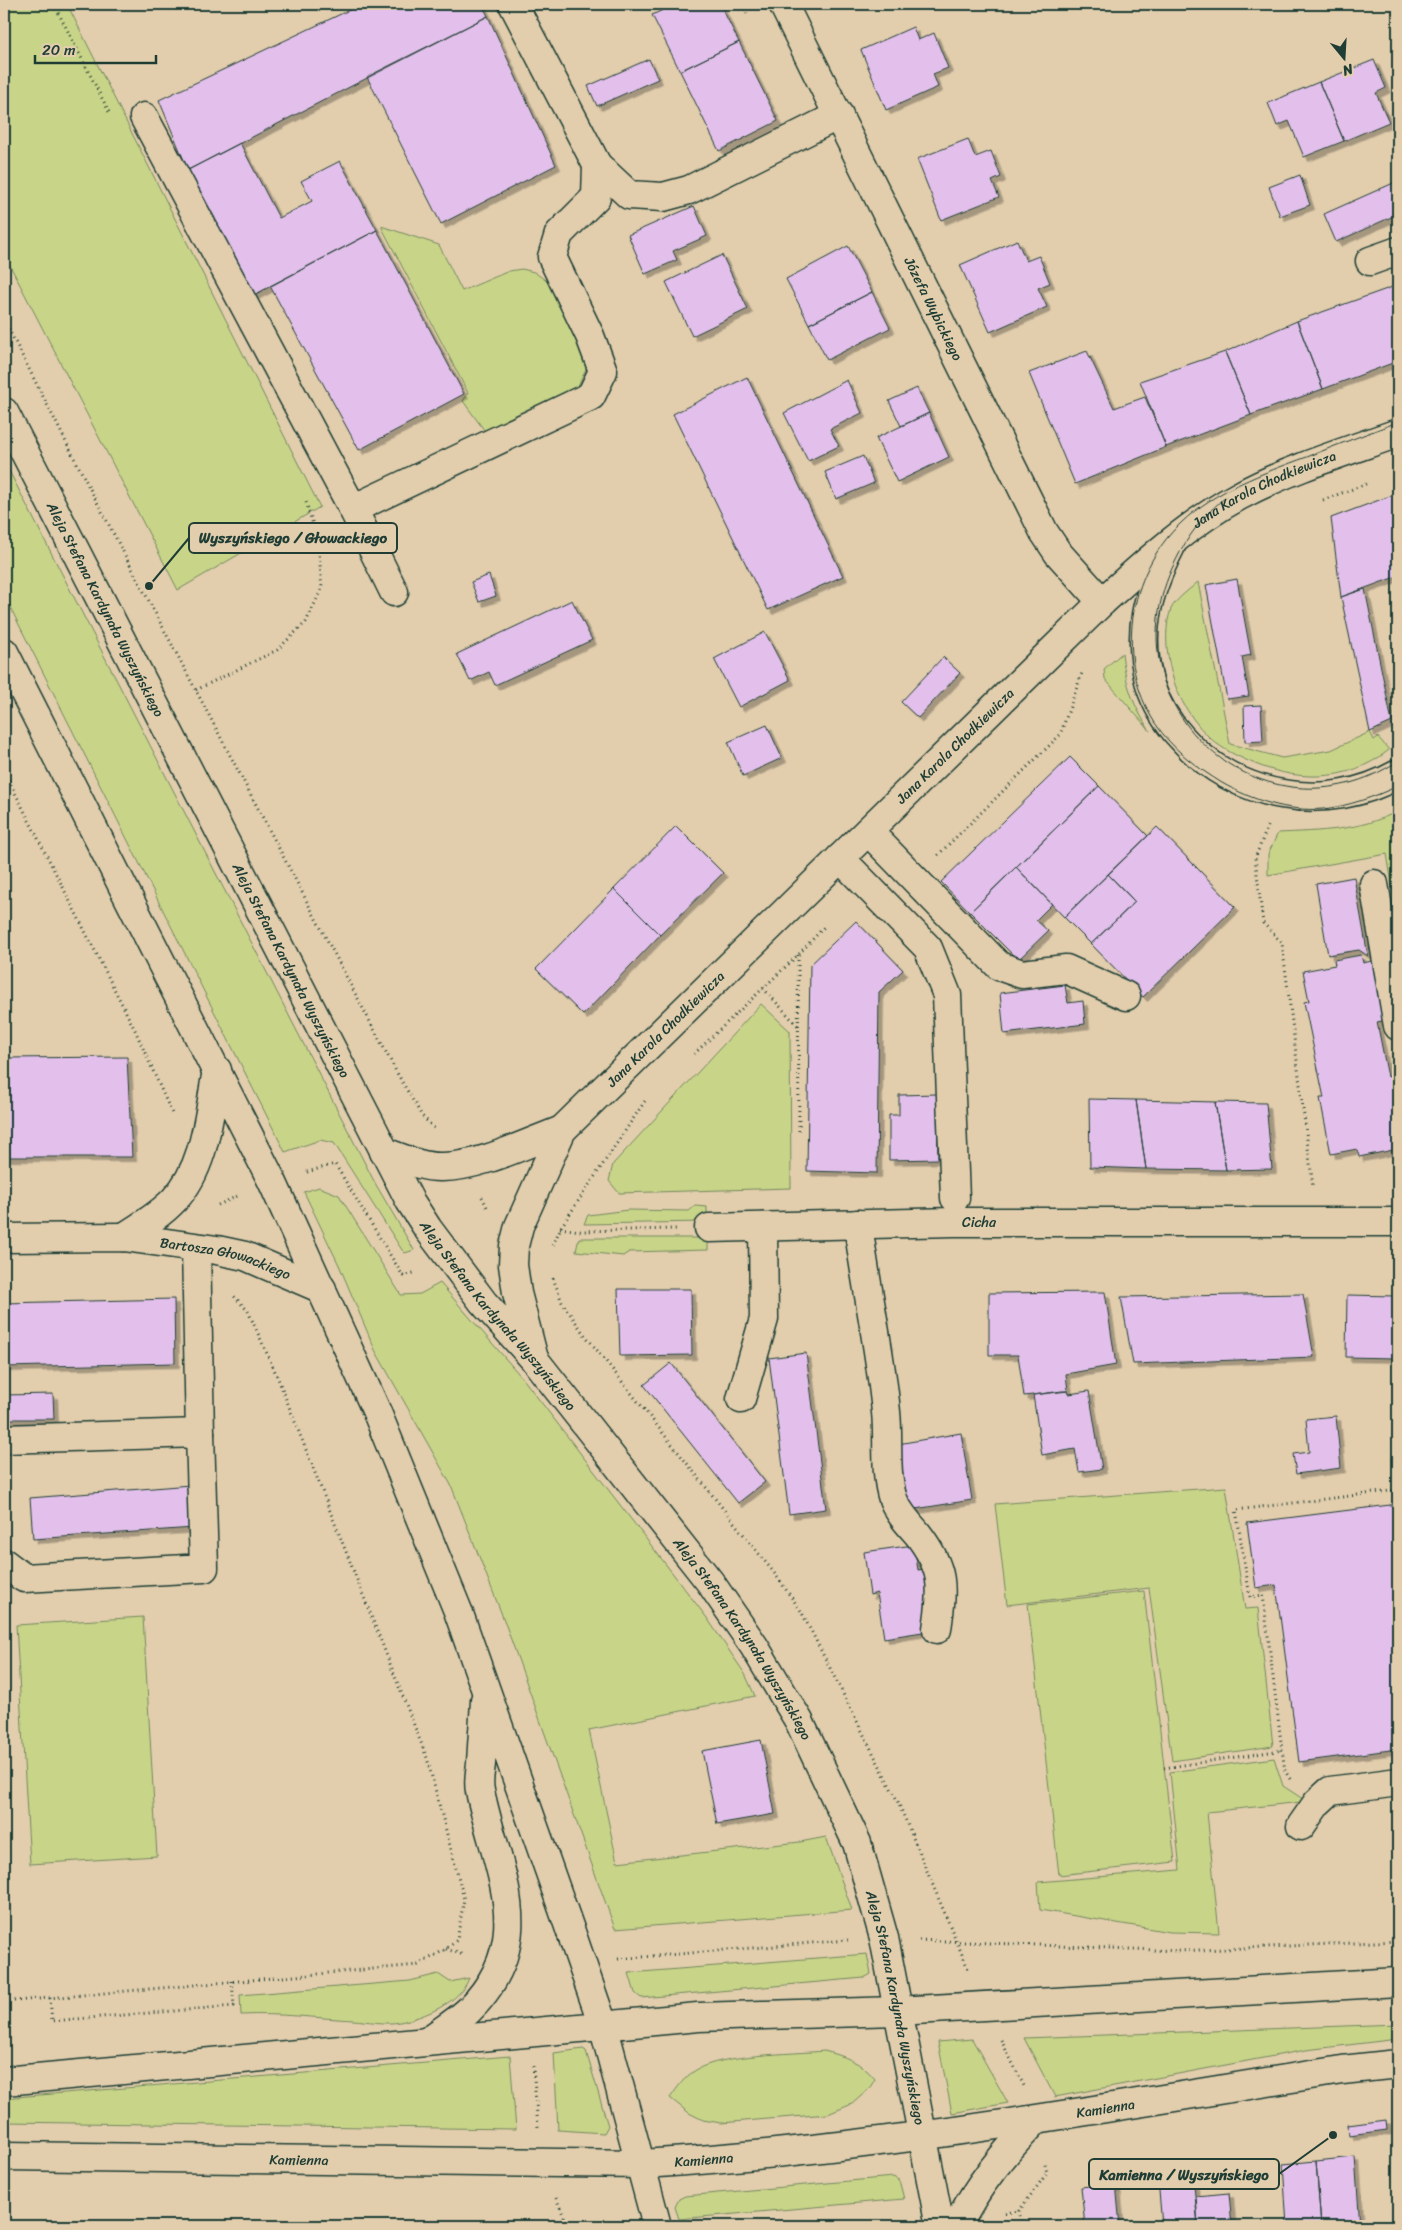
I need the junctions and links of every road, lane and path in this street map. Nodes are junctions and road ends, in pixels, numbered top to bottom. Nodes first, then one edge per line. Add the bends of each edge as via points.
1 (54, 4) edge
2 (513, 4) edge
3 (783, 4) edge
4 (839, 115) junction
5 (144, 117) dead end
6 (112, 120) dead end
7 (597, 165) junction
8 (1398, 251) edge
9 (1370, 261) dead end
10 (4, 320) edge
11 (4, 412) edge
12 (1398, 433) edge
13 (1370, 483) dead end
14 (302, 494) dead end
15 (1314, 503) dead end
16 (353, 509) junction
17 (1175, 538) junction
18 (394, 592) dead end
19 (1102, 602) junction
20 (4, 652) edge
21 (1086, 668) dead end
22 (196, 690) junction
23 (4, 771) edge
24 (1398, 774) edge
25 (1270, 821) dead end
26 (868, 831) junction
27 (840, 858) junction
28 (908, 875) junction
29 (1374, 884) dead end
30 (824, 926) dead end
31 (798, 955) junction
32 (763, 988) junction
33 (1126, 996) dead end
34 (798, 1026) junction
35 (1398, 1026) edge
36 (693, 1055) dead end
37 (217, 1070) junction
38 (652, 1095) dead end
39 (174, 1122) dead end
40 (562, 1130) junction
41 (799, 1131) dead end
42 (441, 1134) dead end
43 (384, 1152) junction
44 (190, 1177) junction
45 (272, 1181) junction
46 (1314, 1196) dead end
47 (955, 1198) dead end
48 (218, 1205) junction
49 (1398, 1222) edge
50 (858, 1224) junction
51 (561, 1227) junction
52 (762, 1227) junction
53 (710, 1228) joint
54 (124, 1237) junction
55 (4, 1238) edge
56 (206, 1249) junction
57 (550, 1251) dead end
58 (421, 1270) dead end
59 (550, 1272) dead end
60 (322, 1289) junction
61 (534, 1359) junction
62 (741, 1399) dead end
63 (200, 1433) junction
64 (4, 1439) edge
65 (1398, 1490) edge
66 (4, 1563) edge
67 (937, 1629) dead end
68 (486, 1688) junction
69 (1282, 1750) junction
70 (1164, 1768) dead end
71 (1398, 1782) edge
72 (1317, 1803) junction
73 (1301, 1826) dead end
74 (884, 1938) junction
75 (1398, 1941) edge
76 (956, 1942) junction
77 (581, 1962) junction
78 (232, 1981) junction
79 (1398, 1982) edge
80 (50, 1998) junction
81 (4, 2002) edge
82 (897, 2011) junction
83 (603, 2026) junction
84 (530, 2031) junction
85 (428, 2041) junction
86 (1398, 2064) edge
87 (4, 2081) edge
88 (1036, 2120) junction
89 (922, 2137) junction
90 (1043, 2155) dead end
91 (4, 2156) edge
92 (542, 2162) junction
93 (642, 2164) junction
94 (568, 2226) edge
95 (657, 2226) edge
96 (940, 2226) edge
97 (957, 2226) edge
98 (1022, 2226) edge

1 - 6 path
2 - 7 main road
3 - 4 main road, Józefa Wybickiego
4 - 7 main road via 689,190 663,197 628,195
4 - 19 main road, Józefa Wybickiego via 1044,532 1058,553
5 - 16 main road
7 - 16 main road via 596,197 559,234 552,256 603,371 591,396
8 - 9 main road
10 - 22 path
11 - 43 main road, Aleja Stefana Kardynała Wyszyńskiego
12 - 17 main road, Jana Karola Chodkiewicza via 1272,480 1239,496
13 - 15 path
14 - 22 path via 318,541 322,588 306,622 277,650
16 - 18 main road
17 - 19 main road, Jana Karola Chodkiewicza
17 - 24 main road via 1148,599 1145,652 1157,702 1187,745 1229,777 1295,797 1331,796 1371,786
19 - 26 main road, Jana Karola Chodkiewicza
20 - 37 main road
21 - 28 path via 1060,735 920,873
22 - 42 path via 397,1073 422,1116
23 - 39 path via 135,1030
25 - 46 path via 1255,858 1263,923 1282,944
26 - 27 main road, Jana Karola Chodkiewicza
26 - 28 main road
27 - 40 main road, Jana Karola Chodkiewicza
27 - 47 main road via 928,948 947,995
28 - 33 main road via 999,966 1022,974 1066,969
29 - 35 main road
30 - 31 path
31 - 32 path
31 - 34 path
32 - 34 path
32 - 36 path
34 - 41 path
37 - 44 main road, Bartosza Głowackiego via 204,1140
37 - 45 main road
38 - 51 path via 617,1141
40 - 43 main road, Jana Karola Chodkiewicza via 469,1164 440,1167 417,1164
40 - 61 main road, Jana Karola Chodkiewicza via 519,1226 514,1246 517,1293
43 - 61 main road, Aleja Stefana Kardynała Wyszyńskiego via 433,1236
44 - 48 path
44 - 54 main road, Bartosza Głowackiego via 174,1200
45 - 48 path
45 - 58 path via 335,1164 403,1276
45 - 60 main road
48 - 56 path
49 - 50 main road, Cicha
50 - 52 main road, Cicha
50 - 67 main road via 881,1368 888,1474 893,1499 901,1514 934,1557 942,1594
51 - 53 path via 580,1231
51 - 57 path
52 - 53 main road, Cicha
52 - 62 main road via 764,1319
54 - 55 main road, Bartosza Głowackiego
54 - 56 main road, Bartosza Głowackiego
56 - 60 main road, Bartosza Głowackiego via 245,1256
56 - 63 main road
56 - 78 path via 219,1279 248,1311 278,1376 427,1758 464,1899 457,1940 418,1965
59 - 76 path via 562,1302 580,1330 801,1611 898,1802
60 - 68 main road via 376,1410
61 - 74 main road, Aleja Stefana Kardynała Wyszyńskiego via 710,1582 754,1646 798,1721 857,1843
63 - 64 main road
63 - 66 main road via 204,1568 24,1578
65 - 69 path via 1236,1510 1250,1597 1263,1595
68 - 77 main road
68 - 85 main road via 479,1788 504,1880 510,1917 506,1943 499,1966 484,1992 467,2012
69 - 70 path
69 - 72 path via 1285,1771 1294,1785
71 - 72 main road via 1330,1791
72 - 73 main road
74 - 76 path
74 - 77 path
74 - 82 main road, Aleja Stefana Kardynała Wyszyńskiego
75 - 76 path via 1179,1951
77 - 83 main road
78 - 80 path
78 - 80 path via 234,2006 52,2022
79 - 82 main road
80 - 81 path
82 - 83 main road via 698,2017
82 - 89 main road, Aleja Stefana Kardynała Wyszyńskiego
83 - 84 main road
83 - 93 main road
84 - 85 main road
84 - 92 path
85 - 87 main road
86 - 88 main road, Kamienna via 1342,2070
88 - 89 main road, Kamienna
88 - 97 main road via 1000,2157 977,2188
89 - 93 main road, Kamienna via 772,2155
89 - 96 main road, Aleja Stefana Kardynała Wyszyńskiego
90 - 98 path via 1047,2173 1019,2211
91 - 92 main road, Kamienna
92 - 93 main road, Kamienna
92 - 94 path
93 - 95 main road

